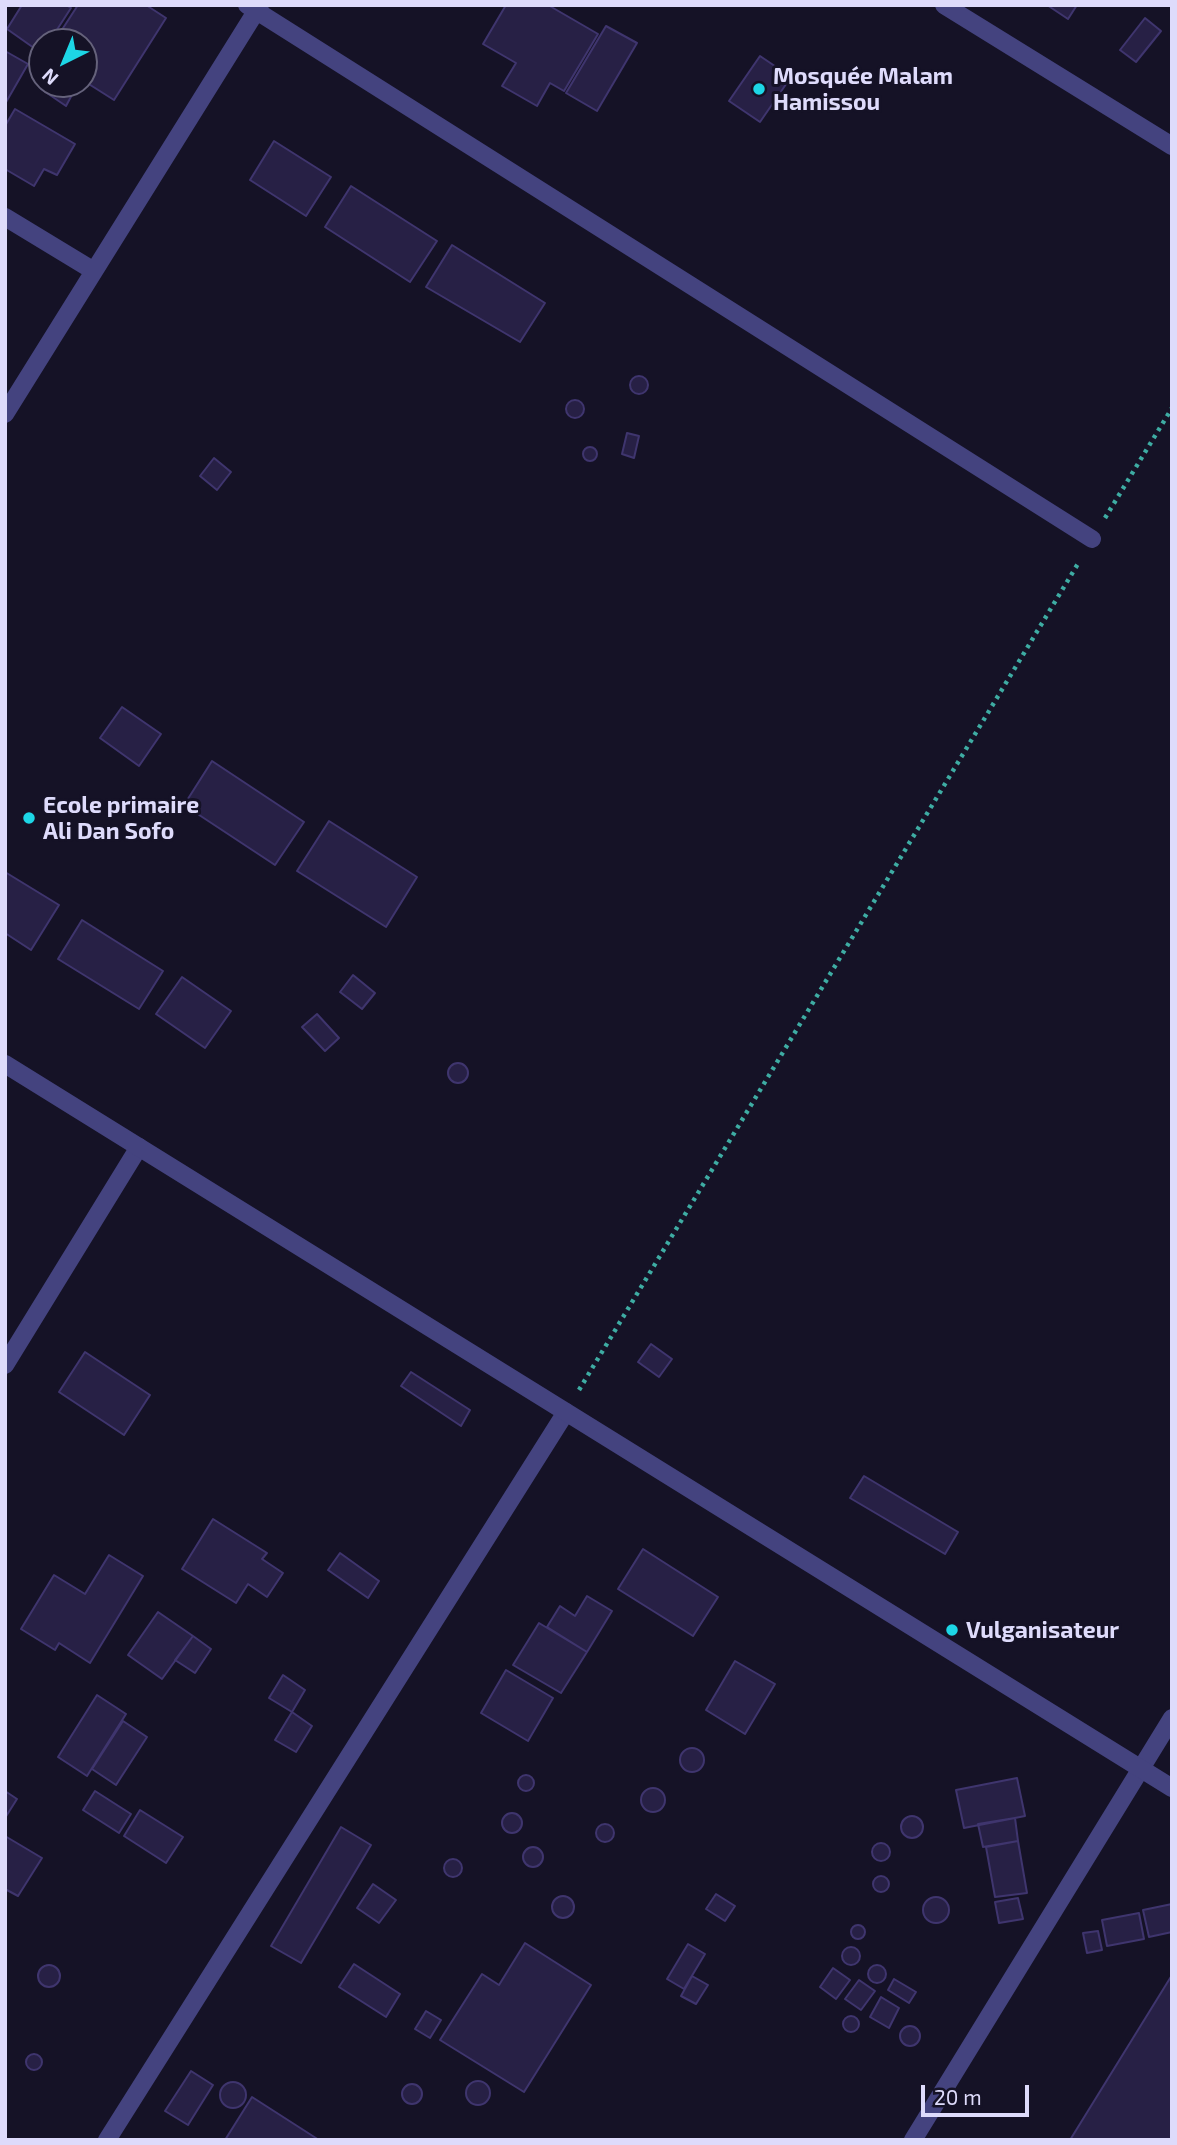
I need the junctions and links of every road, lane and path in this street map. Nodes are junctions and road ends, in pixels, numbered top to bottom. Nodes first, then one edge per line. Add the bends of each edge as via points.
1 (944, 5) edge
2 (254, 7) edge
3 (1172, 146) edge
4 (5, 217) edge
5 (94, 271) junction
6 (1172, 408) edge
7 (5, 414) edge
8 (1093, 540) junction
9 (5, 1063) edge
10 (139, 1147) junction
11 (5, 1365) edge
12 (566, 1412) junction
13 (1172, 1717) edge
14 (1141, 1768) junction
15 (1172, 1788) edge
16 (107, 2140) edge
17 (913, 2140) edge

1 - 3 street
2 - 5 street
2 - 8 street
4 - 5 street
5 - 7 street
6 - 8 path
8 - 12 path
9 - 10 street
10 - 11 street
10 - 12 street
12 - 14 street
12 - 16 street
13 - 14 street
14 - 15 street
14 - 17 street

